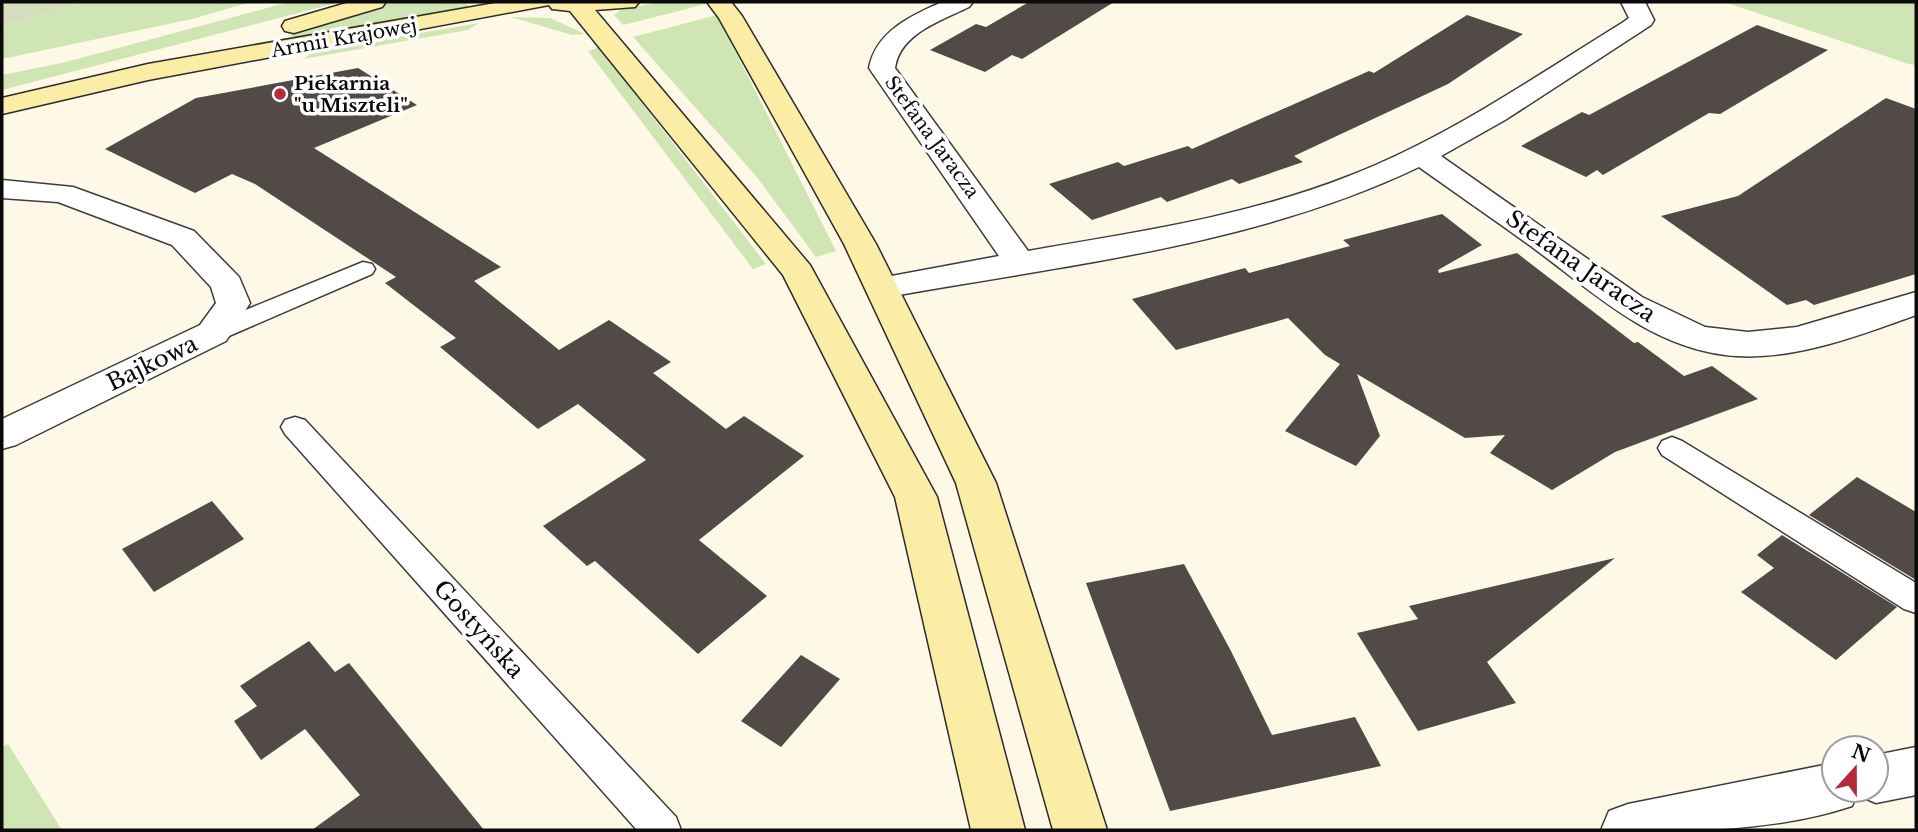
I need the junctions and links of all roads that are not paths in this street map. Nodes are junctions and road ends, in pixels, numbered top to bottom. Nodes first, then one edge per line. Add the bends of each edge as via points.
1 (374, 2) edge
2 (539, 2) edge
3 (550, 2) edge
4 (628, 2) edge
5 (961, 2) edge
6 (1633, 2) edge
7 (724, 4) edge
8 (578, 5) junction
9 (489, 13) junction
10 (607, 37) junction
11 (148, 72) junction
12 (2, 106) edge
13 (1420, 155) junction
14 (2, 189) edge
15 (1019, 262) junction
16 (363, 269) dead end
17 (882, 287) junction
18 (1916, 303) edge
19 (214, 333) junction
20 (295, 427) dead end
21 (2, 435) edge
22 (1672, 448) dead end
23 (1916, 599) edge
24 (1916, 771) edge
25 (1890, 776) edge
26 (1820, 791) edge
27 (662, 830) edge
28 (998, 830) edge
29 (1080, 830) edge
30 (1628, 830) edge

1 - 11 main road, Armii Krajowej
2 - 9 main road, Armii Krajowej
3 - 8 main road
4 - 8 main road
5 - 15 street, Stefana Jaracza via 890,44 882,68
6 - 13 street via 1642,20 1631,28
7 - 17 main road
8 - 10 main road
9 - 10 main road via 553,13
9 - 11 main road, Armii Krajowej
10 - 28 main road via 797,272 916,497
11 - 12 main road, Armii Krajowej
13 - 15 street via 1353,185 1254,218
13 - 18 street, Stefana Jaracza via 1611,293 1667,326 1703,339 1739,344 1798,337 1848,327
14 - 19 street, Bajkowa via 62,193 183,238 227,284 233,303
15 - 17 street
16 - 19 lane
17 - 29 main road via 975,483
19 - 21 street, Bajkowa
20 - 27 lane, Gostyńska
22 - 23 lane
24 - 25 street
26 - 30 street

